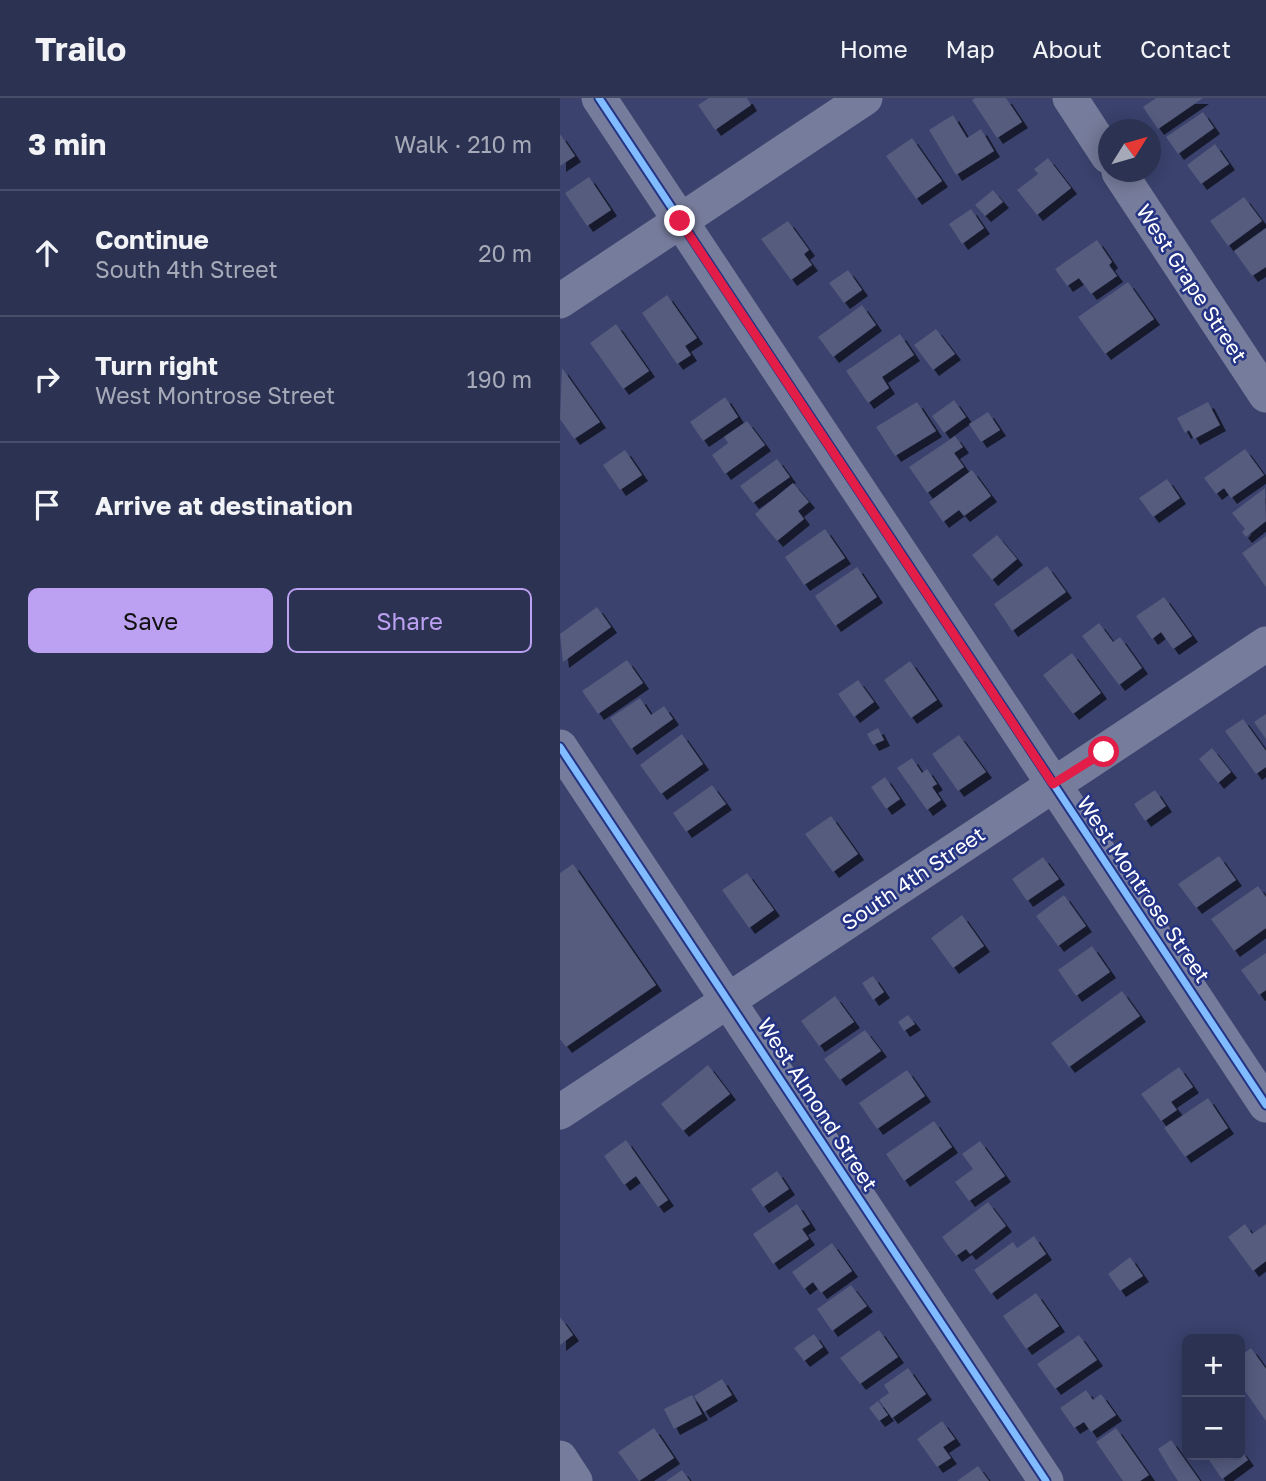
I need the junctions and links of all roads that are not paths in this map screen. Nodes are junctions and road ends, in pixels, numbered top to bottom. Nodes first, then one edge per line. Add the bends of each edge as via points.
1 (599, 98) edge
2 (865, 98) edge
3 (1070, 98) edge
4 (1098, 141) edge
5 (1126, 182) edge
6 (680, 221) junction
7 (560, 301) edge
8 (1266, 395) edge
9 (1266, 644) edge
10 (560, 747) edge
11 (1053, 784) junction
12 (728, 1000) junction
13 (1266, 1105) edge
14 (560, 1112) edge
15 (560, 1458) edge
16 (575, 1481) edge
17 (1046, 1481) edge

1 - 6 street, West Montrose Street
2 - 6 street
3 - 4 street
5 - 8 street, West Grape Street
6 - 7 street
6 - 11 street, West Montrose Street
9 - 11 street, South 4th Street
10 - 12 street, West Almond Street
11 - 12 street, South 4th Street
11 - 13 street, West Montrose Street
12 - 14 street, South 4th Street
12 - 17 street, West Almond Street
15 - 16 street

